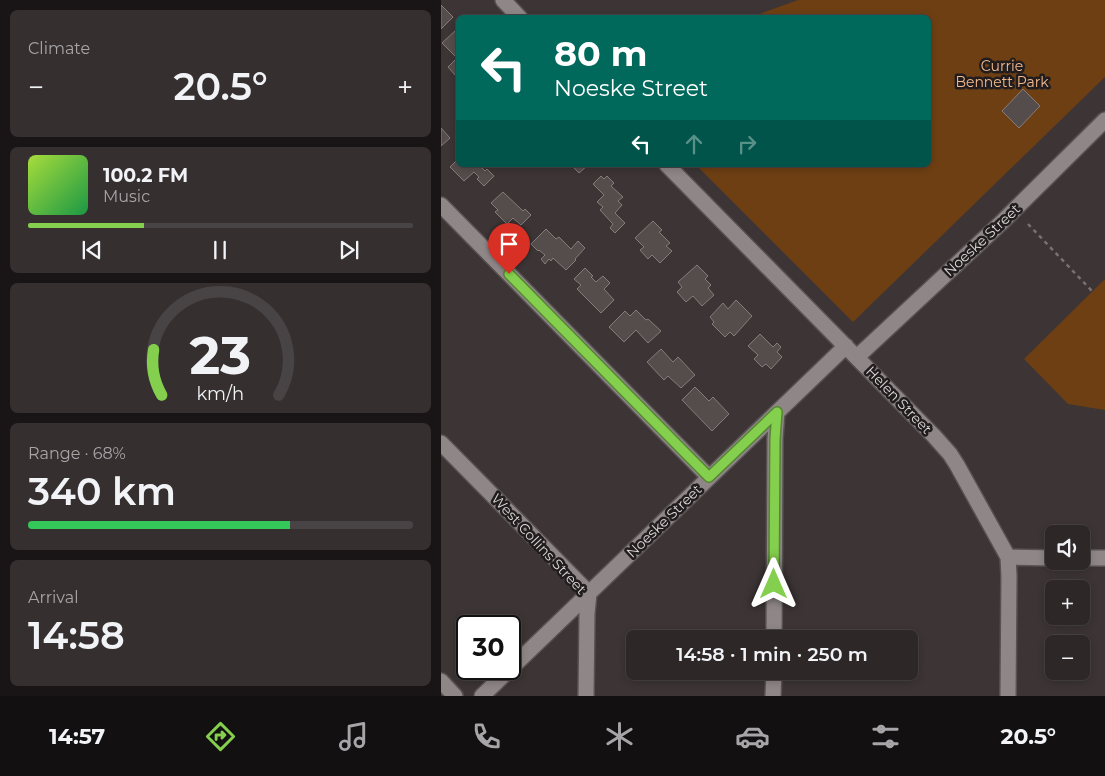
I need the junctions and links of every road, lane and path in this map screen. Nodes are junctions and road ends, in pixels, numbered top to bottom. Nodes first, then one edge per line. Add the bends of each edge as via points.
1 (503, 0) edge
2 (517, 15) edge
3 (1105, 120) edge
4 (669, 167) edge
5 (441, 206) edge
6 (1028, 224) dead end
7 (1093, 291) dead end
8 (846, 346) junction
9 (857, 357) junction
10 (777, 412) junction
11 (441, 443) edge
12 (709, 477) junction
13 (1008, 557) junction
14 (1045, 558) edge
15 (1090, 558) edge
16 (1105, 558) edge
17 (589, 593) junction
18 (774, 630) edge
19 (774, 680) edge
20 (441, 681) edge
21 (455, 696) edge
22 (482, 696) edge
23 (586, 696) edge
24 (773, 696) edge
25 (1008, 696) edge

1 - 2 street
3 - 9 street, Noeske Street via 1002,222
4 - 8 street, Helen Street
5 - 12 street
6 - 7 path
8 - 9 street, Helen Street
8 - 10 street, Noeske Street
9 - 13 street, Helen Street via 950,454
10 - 12 street, Noeske Street
10 - 18 street
11 - 17 street, West Collins Street
12 - 17 street, Noeske Street
13 - 14 street
13 - 25 street, Helen Street
15 - 16 street
17 - 22 street, Noeske Street
17 - 23 street, West Collins Street
19 - 24 street
20 - 21 street

